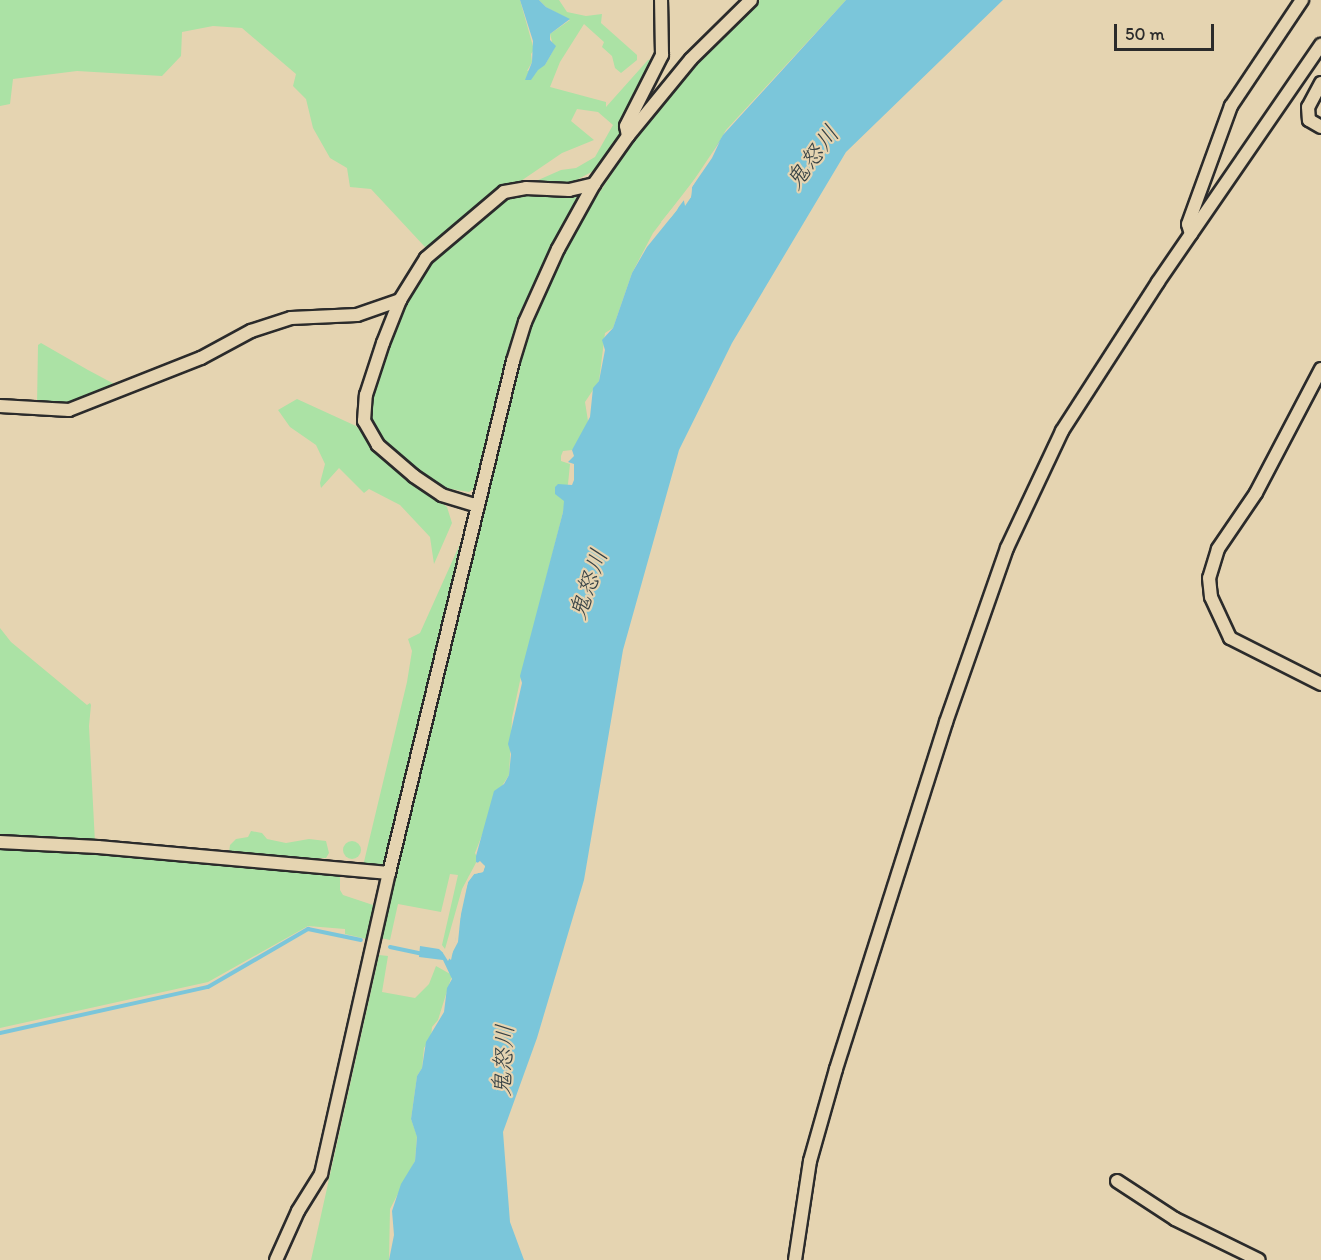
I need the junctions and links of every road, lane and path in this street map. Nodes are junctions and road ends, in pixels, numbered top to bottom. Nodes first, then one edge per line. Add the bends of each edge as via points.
1 (661, 0) edge
2 (751, 0) edge
3 (1302, 0) edge
4 (1321, 45) edge
5 (1321, 83) edge
6 (1321, 127) edge
7 (628, 136) junction
8 (594, 184) junction
9 (1191, 234) junction
10 (400, 300) junction
11 (1321, 369) edge
12 (0, 406) edge
13 (478, 506) junction
14 (1321, 684) edge
15 (0, 842) edge
16 (389, 873) junction
17 (1117, 1181) dead end
18 (276, 1260) edge
19 (795, 1260) edge
20 (1259, 1260) edge

1 - 7 street via 662,55 626,126
2 - 7 street via 691,59
3 - 9 street via 1235,95 1188,224
4 - 9 street
5 - 6 street via 1308,107 1309,120
7 - 8 street
8 - 10 street via 569,190 526,188 504,192 426,258
8 - 13 street via 558,249 525,322
9 - 19 street via 1062,431 1007,548 946,722 836,1069 810,1161
10 - 12 street via 357,315 291,318 251,331 201,358 69,410
10 - 13 street via 366,395 364,421 378,445 414,476 442,495
11 - 14 street via 1256,493 1218,549 1209,578 1212,597 1230,638
13 - 16 street
15 - 16 street
16 - 18 street via 321,1174 298,1211
17 - 20 street via 1175,1219

